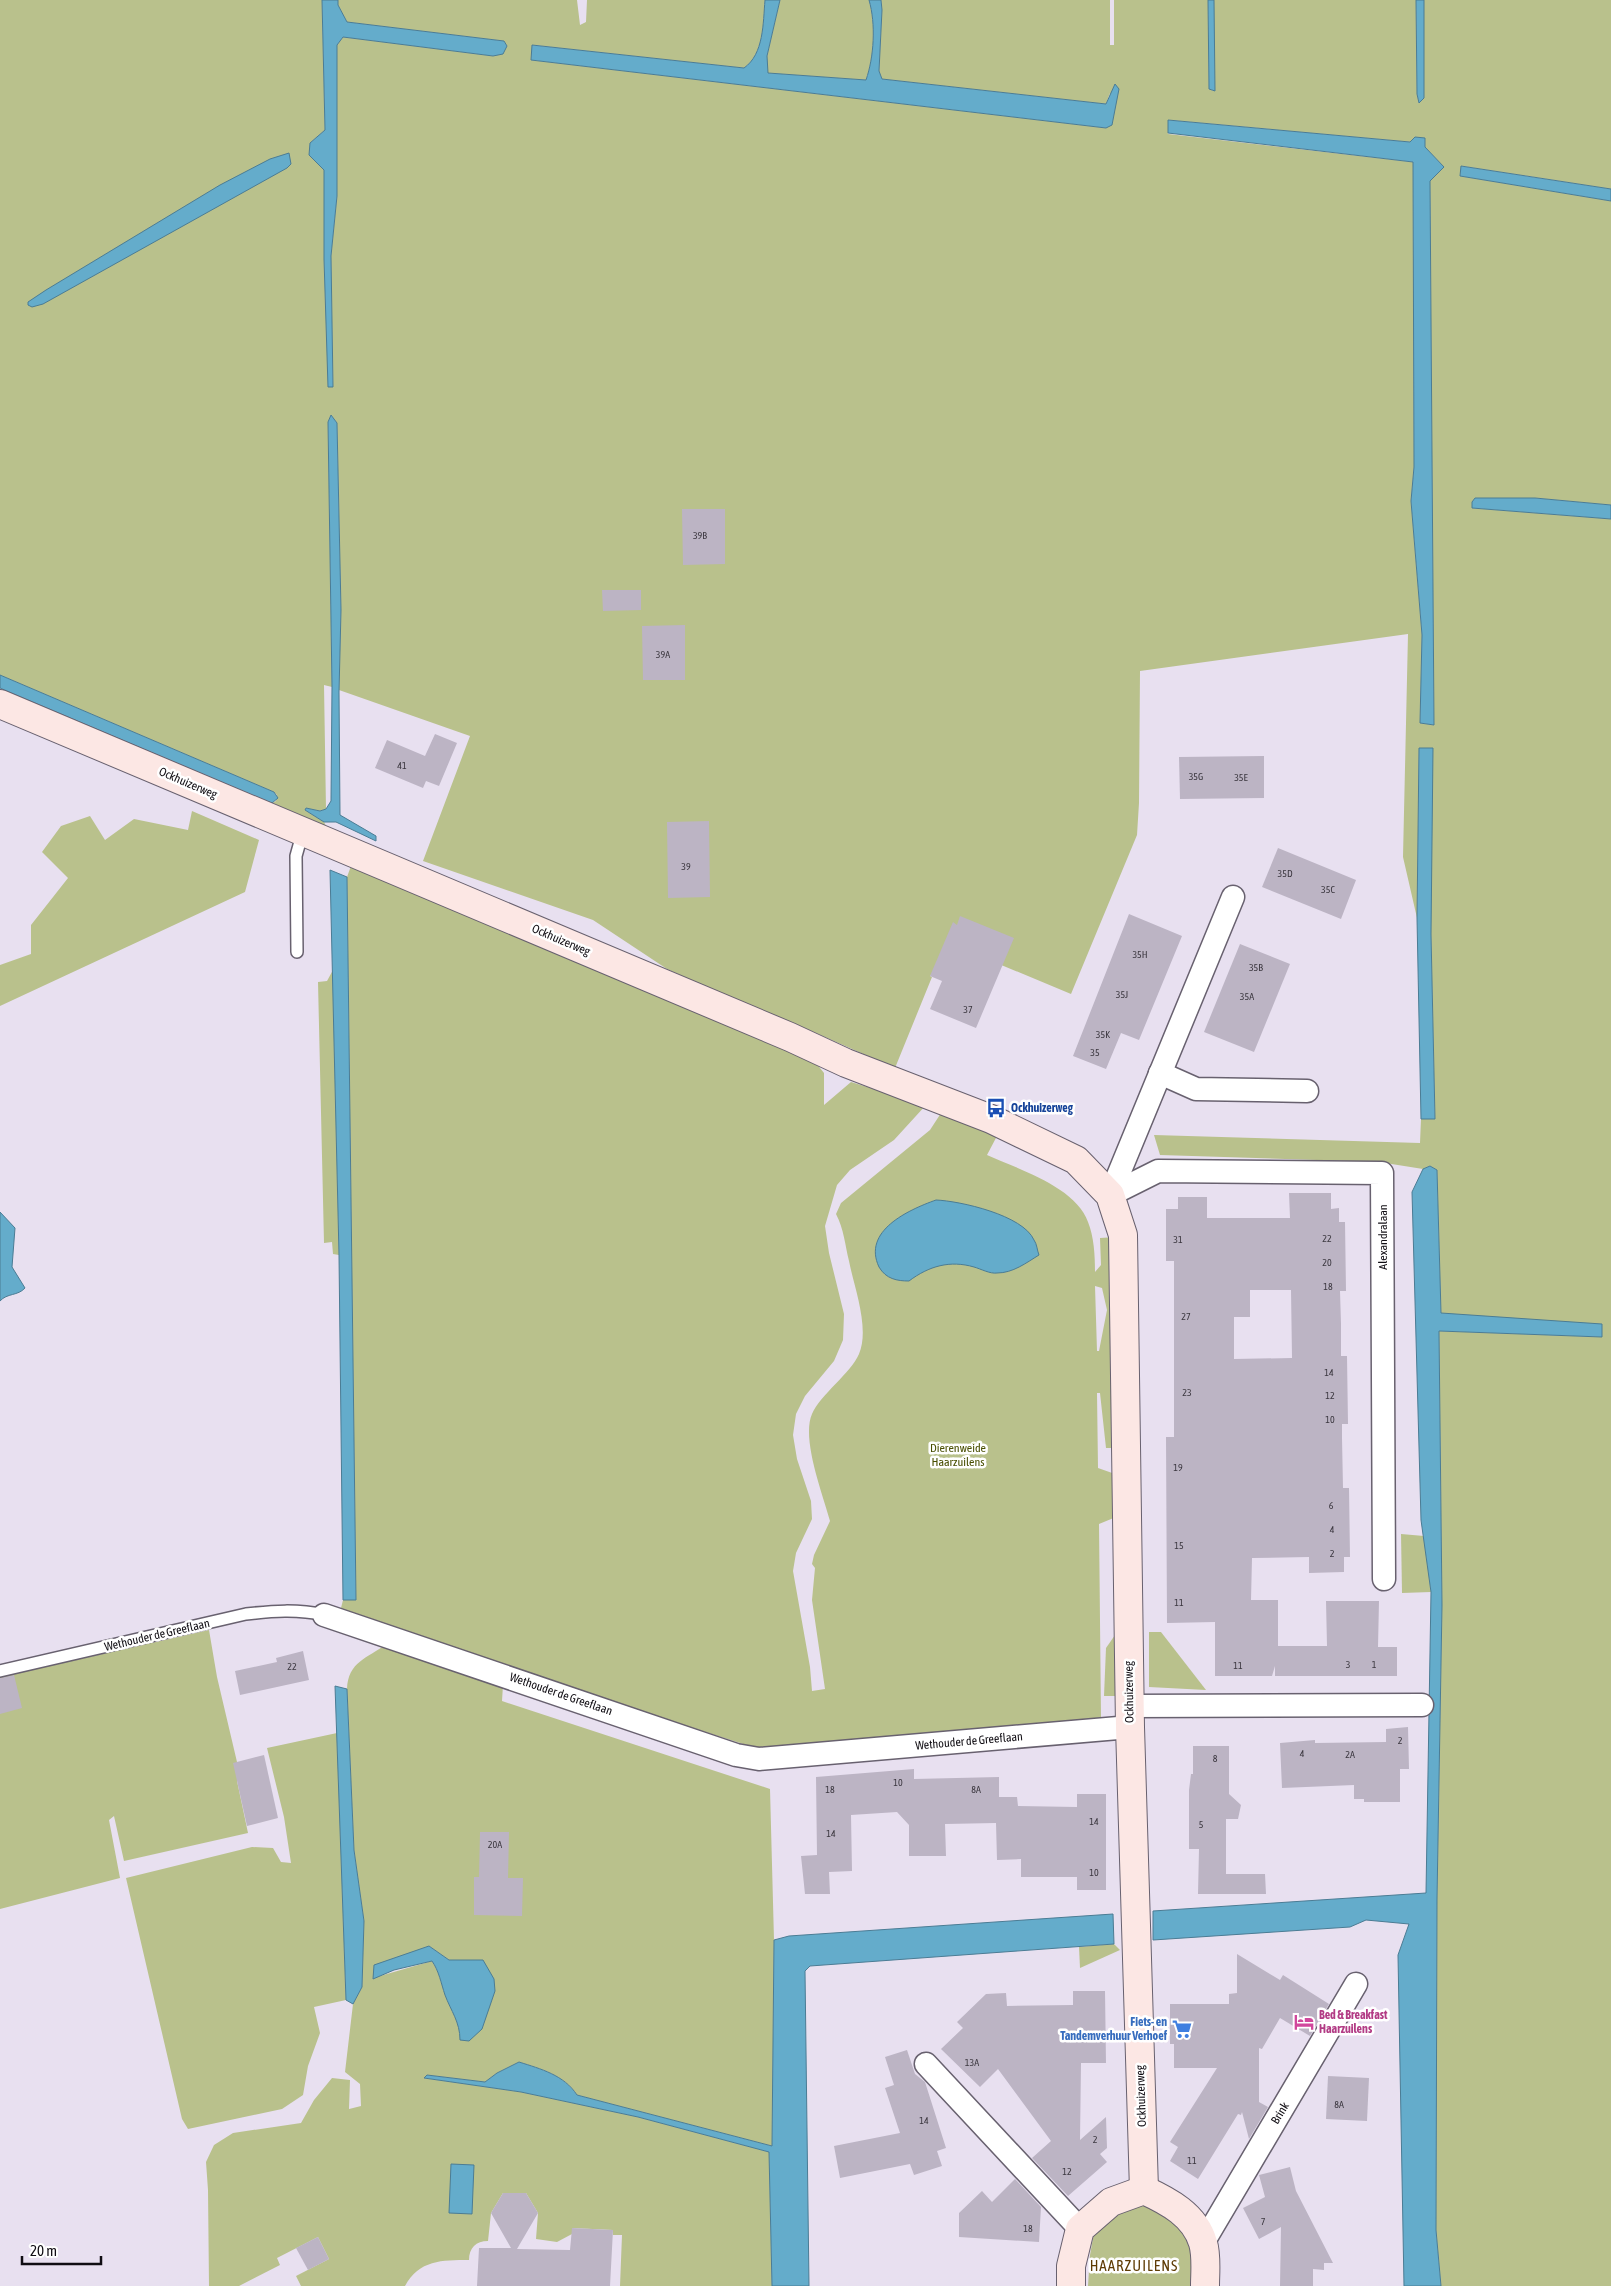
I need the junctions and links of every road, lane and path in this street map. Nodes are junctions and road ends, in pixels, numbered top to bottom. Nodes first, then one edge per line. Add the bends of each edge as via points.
1 (0, 704) edge
2 (302, 831) junction
3 (1233, 897) dead end
4 (297, 952) dead end
5 (1160, 1073) junction
6 (1306, 1091) dead end
7 (1110, 1195) junction
8 (1384, 1579) dead end
9 (324, 1614) joint
10 (0, 1671) edge
11 (1422, 1705) dead end
12 (1130, 1717) junction
13 (1356, 1984) dead end
14 (926, 2064) dead end
15 (1144, 2190) junction
16 (1080, 2229) junction
17 (1203, 2243) junction
18 (1071, 2286) edge
19 (1205, 2286) edge

1 - 2 street, Ockhuizerweg
2 - 4 lane via 296,856
2 - 7 street, Ockhuizerweg via 846,1063 1021,1132 1076,1160
3 - 5 street
5 - 6 street via 1196,1089
5 - 7 street
7 - 8 street, Alexandralaan via 1158,1171 1382,1173
7 - 12 street, Ockhuizerweg via 1123,1235
9 - 10 lane, Wethouder de Greeflaan via 305,1610 246,1614
9 - 12 street, Wethouder de Greeflaan via 736,1755 759,1759
11 - 12 street, Wethouder de Greeflaan
12 - 15 street, Ockhuizerweg
13 - 17 street, Brink
14 - 16 street
15 - 16 street via 1111,2202
15 - 17 street via 1170,2202 1190,2219
16 - 18 street via 1071,2266
17 - 19 street

